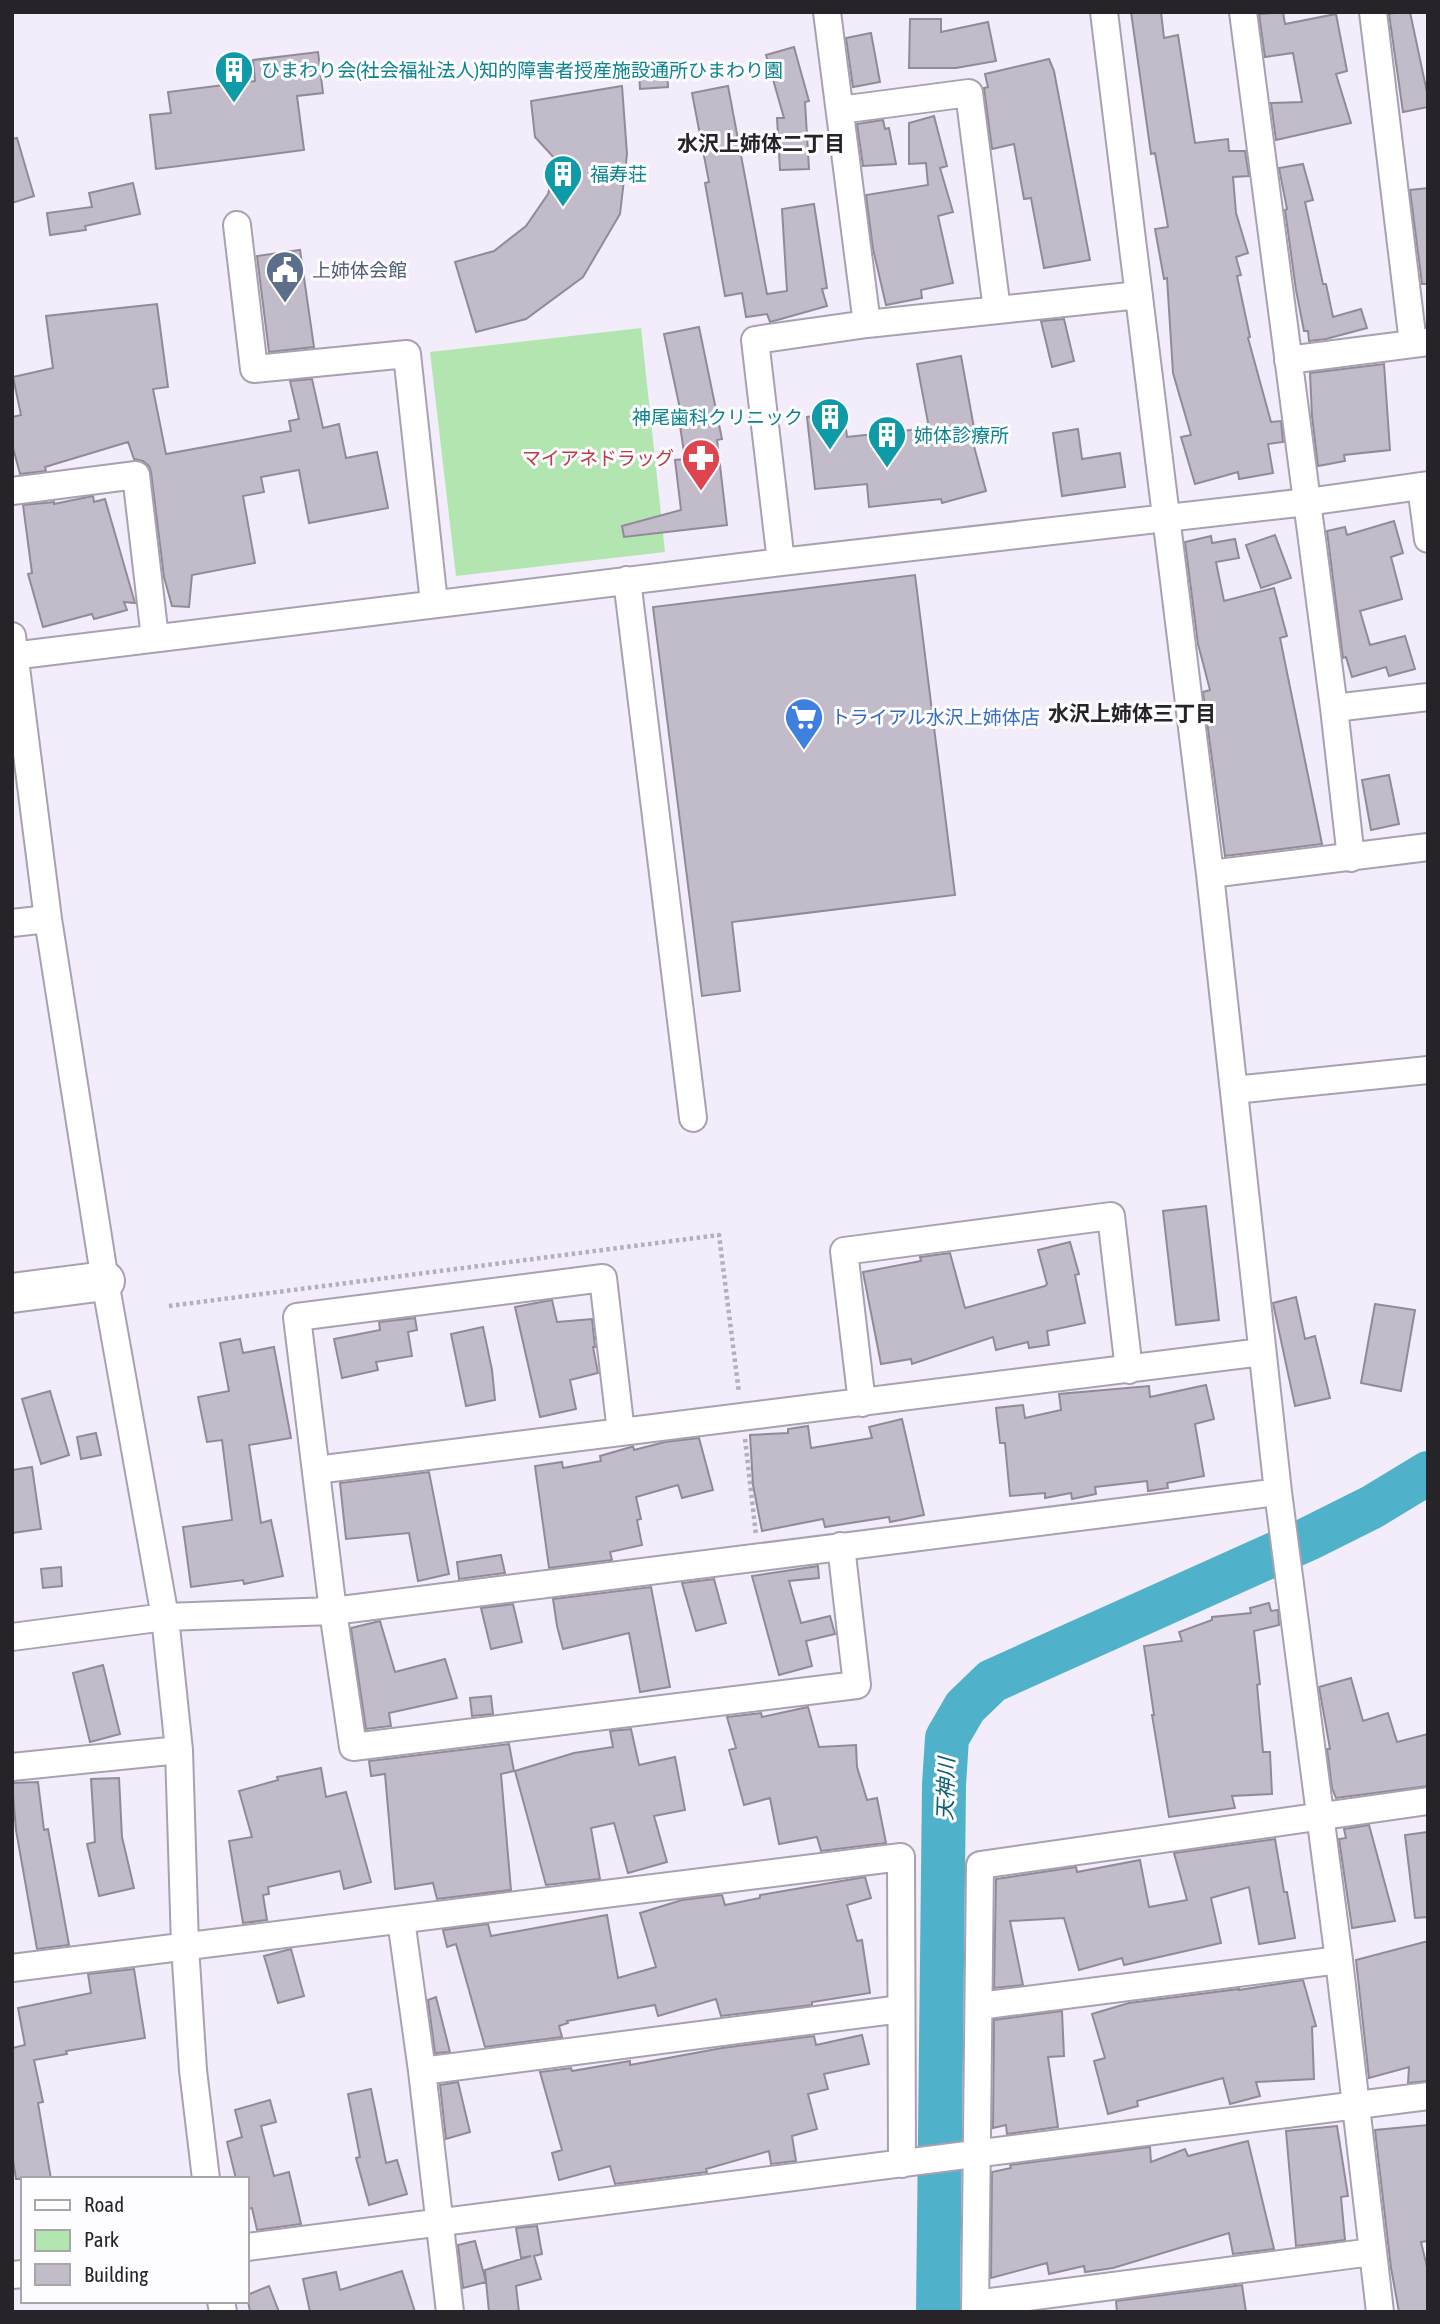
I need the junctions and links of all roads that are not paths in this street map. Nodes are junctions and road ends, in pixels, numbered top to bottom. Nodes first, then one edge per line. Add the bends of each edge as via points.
1 (827, 12) edge
2 (1104, 12) edge
3 (1242, 12) edge
4 (1373, 12) edge
5 (840, 110) junction
6 (237, 225) dead end
7 (1139, 295) junction
8 (997, 310) junction
9 (867, 324) junction
10 (1420, 342) edge
11 (1289, 360) junction
12 (1424, 485) edge
13 (12, 491) edge
14 (1307, 502) junction
15 (1167, 519) junction
16 (1428, 539) edge
17 (781, 562) junction
18 (627, 580) junction
19 (435, 603) junction
20 (155, 638) junction
21 (13, 649) edge
22 (1428, 697) edge
23 (1334, 708) junction
24 (1428, 847) edge
25 (1352, 858) junction
26 (1210, 874) junction
27 (48, 919) junction
28 (12, 923) edge
29 (1428, 1070) edge
30 (1234, 1090) junction
31 (693, 1118) dead end
32 (105, 1281) junction
33 (12, 1293) edge
34 (1262, 1352) junction
35 (1129, 1370) junction
36 (862, 1403) junction
37 (621, 1432) junction
38 (316, 1470) junction
39 (1278, 1492) junction
40 (841, 1546) junction
41 (333, 1611) junction
42 (164, 1617) junction
43 (12, 1637) edge
44 (179, 1750) junction
45 (12, 1767) edge
46 (1428, 1801) edge
47 (1319, 1816) junction
48 (401, 1920) junction
49 (184, 1946) junction
50 (1339, 1960) junction
51 (12, 1968) edge
52 (979, 2006) junction
53 (901, 2008) junction
54 (422, 2071) junction
55 (1428, 2096) edge
56 (1356, 2105) junction
57 (975, 2155) junction
58 (902, 2164) junction
59 (206, 2177) edge
60 (439, 2222) junction
61 (248, 2246) edge
62 (1372, 2252) junction
63 (975, 2308) edge
64 (450, 2312) edge
65 (1380, 2312) edge

1 - 5 street
2 - 7 street
3 - 11 street
4 - 10 street
5 - 8 street via 969,93
5 - 9 street
6 - 19 street via 254,369 407,354
7 - 8 street
7 - 15 street
8 - 9 street
9 - 17 street via 755,340
10 - 11 street
11 - 14 street
12 - 14 street
12 - 16 street
13 - 20 street via 136,475
14 - 15 street
14 - 23 street
15 - 17 street
15 - 26 street
17 - 18 street
18 - 19 street
18 - 31 street
19 - 20 street
20 - 21 street
21 - 27 street
22 - 23 street
23 - 25 street
24 - 25 street
25 - 26 street
26 - 30 street
27 - 28 street
27 - 32 street
29 - 30 street
30 - 34 street
32 - 33 highway
32 - 42 street
34 - 35 street
34 - 39 street
35 - 36 street
35 - 36 street via 1111,1216 844,1251
36 - 37 street
37 - 38 street
37 - 38 street via 603,1278 297,1317
38 - 41 street
39 - 40 street
39 - 47 street
40 - 41 street
40 - 41 street via 857,1685 353,1747
41 - 42 street
42 - 43 street
42 - 44 street
44 - 45 street
44 - 49 street
46 - 47 street
47 - 50 street
47 - 52 street via 980,1865
48 - 49 street
48 - 53 street via 901,1857
48 - 54 street
49 - 51 street
49 - 59 street
50 - 52 street
50 - 56 street
52 - 57 street
53 - 54 street
53 - 58 street
54 - 60 street
55 - 56 street
56 - 57 street
56 - 62 street
57 - 58 street
57 - 63 street
58 - 60 street
60 - 61 street
60 - 64 street
62 - 63 street
62 - 65 street

